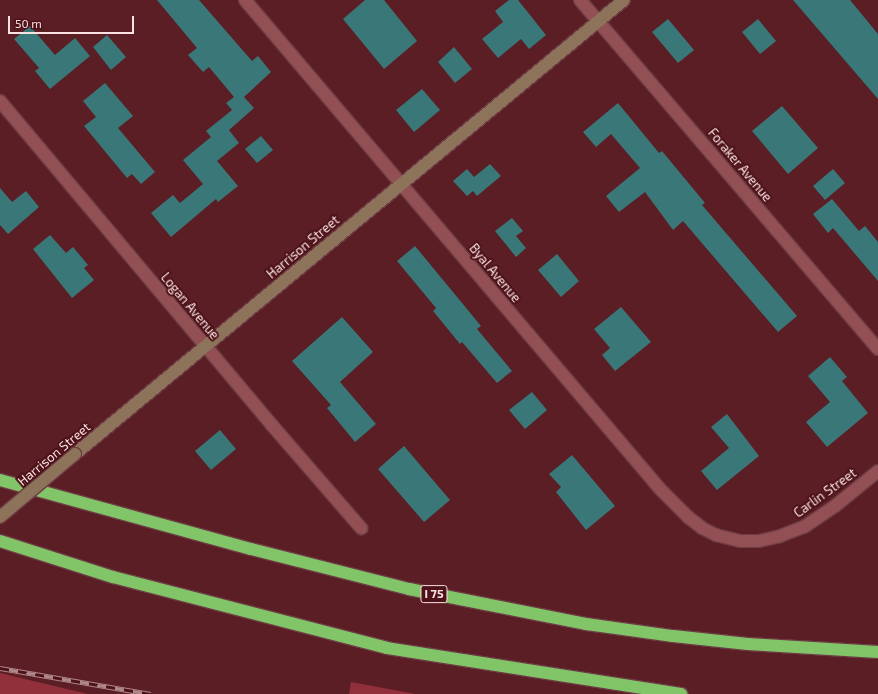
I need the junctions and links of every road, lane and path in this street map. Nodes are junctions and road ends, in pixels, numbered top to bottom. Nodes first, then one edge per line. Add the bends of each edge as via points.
1 (245, 0) edge
2 (580, 0) edge
3 (624, 0) edge
4 (598, 22) junction
5 (0, 101) edge
6 (402, 184) junction
7 (205, 346) junction
8 (878, 349) edge
9 (878, 471) edge
10 (0, 480) edge
11 (0, 516) edge
12 (361, 528) dead end
13 (740, 541) joint
14 (0, 542) edge
15 (878, 652) edge
16 (681, 694) edge

1 - 6 street, Byal Avenue
2 - 4 street, Foraker Avenue
3 - 4 street, Harrison Street
4 - 6 street, Harrison Street
4 - 8 street, Foraker Avenue
5 - 7 street, Logan Avenue
6 - 7 street, Harrison Street
6 - 13 street, Byal Avenue via 660,489 702,528 716,535
7 - 11 street, Harrison Street, bridge
7 - 12 street, Logan Avenue
9 - 13 street, Carlin Street via 804,527 759,541
10 - 15 highway, I 75 via 251,549 409,589 586,624 756,645
14 - 16 highway via 113,577 387,648

